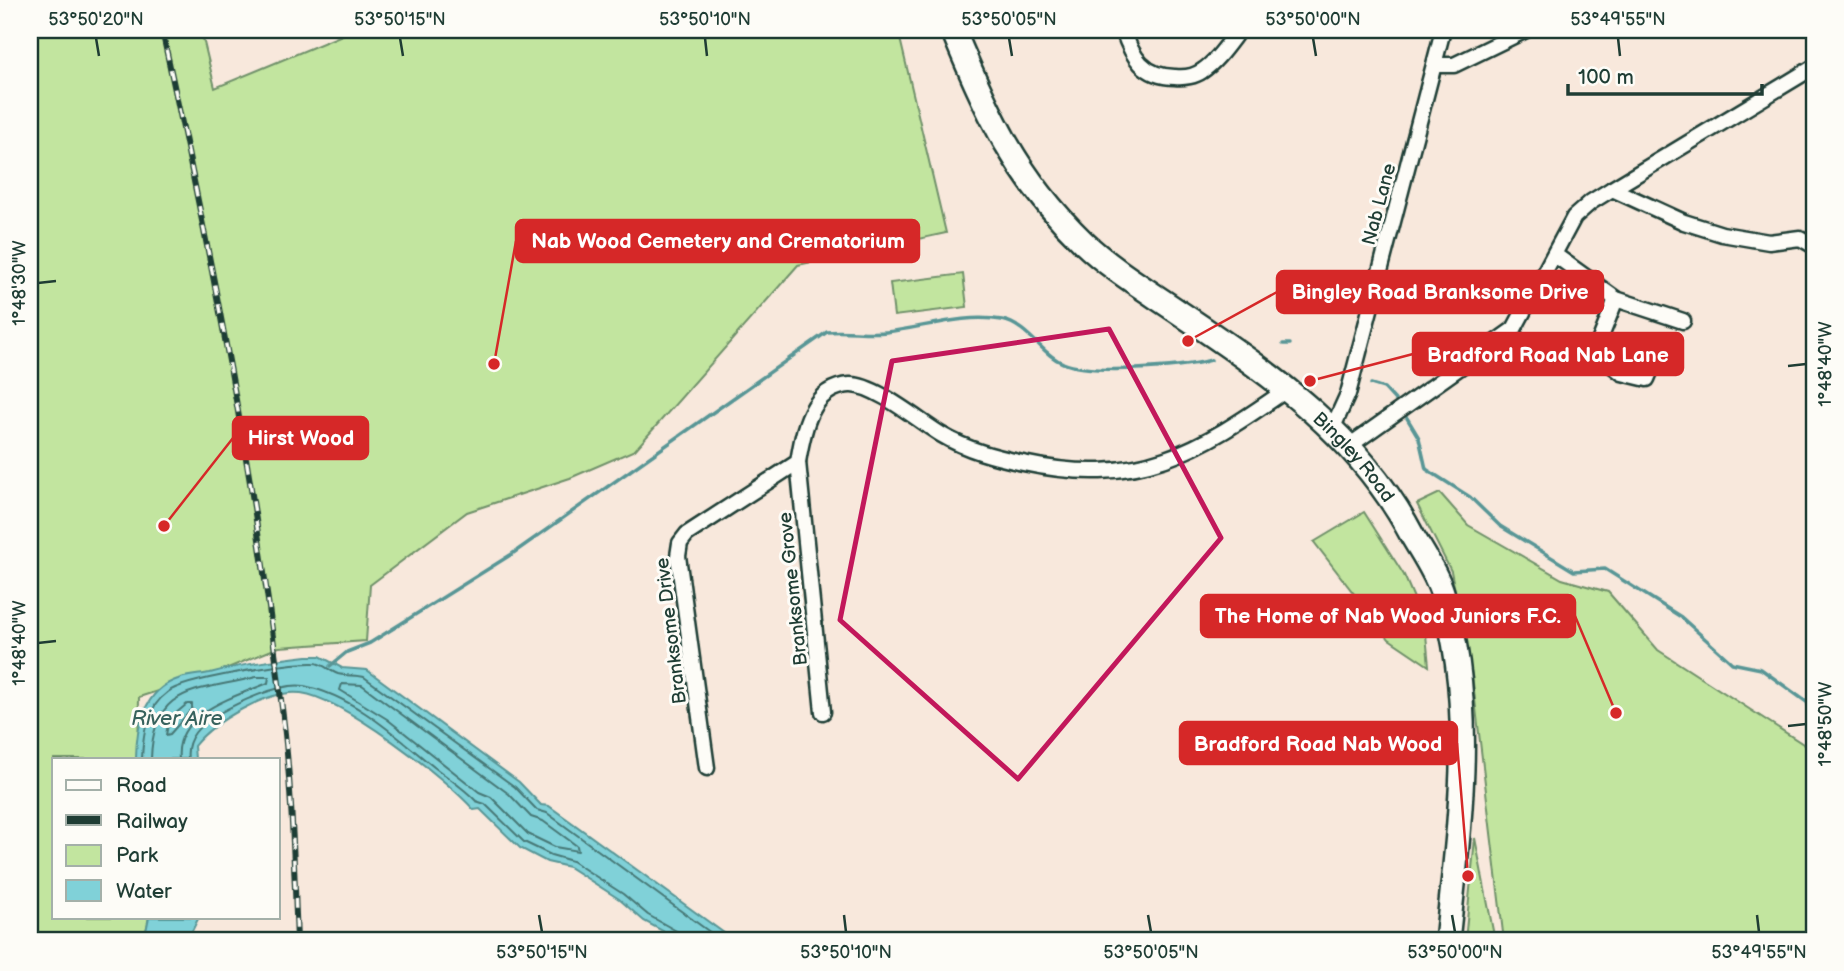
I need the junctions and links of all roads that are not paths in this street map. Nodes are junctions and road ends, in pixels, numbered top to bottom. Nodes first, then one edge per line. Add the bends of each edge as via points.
1 (953, 30) edge
2 (1123, 30) edge
3 (1239, 30) edge
4 (1443, 30) edge
5 (1526, 30) edge
6 (1436, 65) junction
7 (1814, 67) edge
8 (1612, 190) junction
9 (1814, 230) edge
10 (1800, 238) junction
11 (1814, 246) edge
12 (1555, 255) junction
13 (1616, 299) junction
14 (1684, 321) dead end
15 (1652, 367) dead end
16 (1289, 388) junction
17 (1333, 427) junction
18 (1349, 446) junction
19 (798, 462) junction
20 (823, 712) dead end
21 (707, 768) dead end
22 (1447, 941) edge

1 - 16 highway, Bingley Road via 990,120 1025,176 1084,243
2 - 3 street via 1131,54 1146,70 1184,78 1201,72
4 - 6 street, Nab Lane
5 - 6 street via 1454,65
6 - 17 street, Nab Lane via 1348,394
7 - 8 street
8 - 10 street via 1722,234 1769,242
8 - 12 street via 1574,217
9 - 10 street
10 - 11 street
12 - 13 street
12 - 18 street via 1514,329
13 - 14 street
13 - 15 street via 1595,352 1622,373 1647,379
16 - 17 highway, Bingley Road
16 - 19 street via 1231,429 1181,453 1146,467 1084,472 976,451 951,441 874,391 850,385 817,401 803,431
17 - 18 highway, Bingley Road
18 - 22 highway, Bingley Road via 1398,507 1441,590 1461,681 1463,773
19 - 20 street, Branksome Grove
19 - 21 street, Branksome Drive via 680,543

